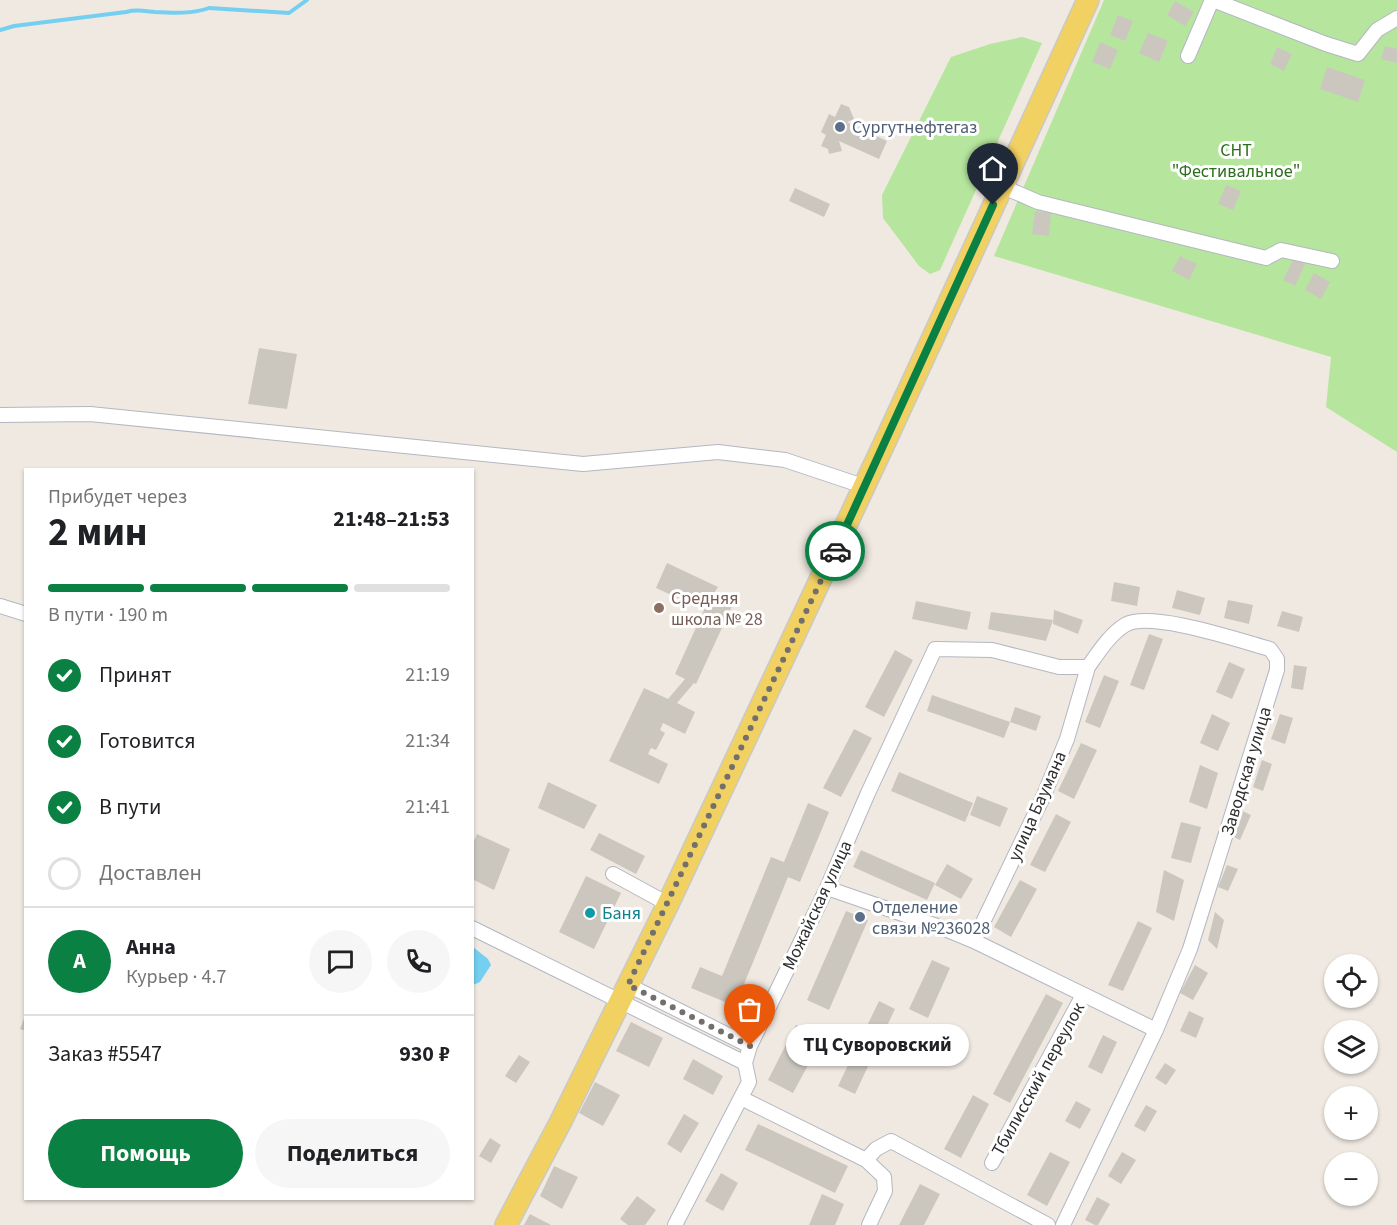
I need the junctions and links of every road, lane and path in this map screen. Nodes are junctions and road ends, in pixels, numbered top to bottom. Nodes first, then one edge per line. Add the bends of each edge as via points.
1 (1088, 0) edge
2 (1213, 0) edge
3 (1397, 18) edge
4 (1188, 56) dead end
5 (1001, 186) junction
6 (1332, 261) dead end
7 (0, 415) edge
8 (864, 486) junction
9 (0, 606) edge
10 (24, 613) edge
11 (1088, 667) junction
12 (613, 874) dead end
13 (827, 888) junction
14 (668, 904) junction
15 (474, 929) edge
16 (974, 941) junction
17 (625, 993) junction
18 (1083, 995) junction
19 (1156, 1030) junction
20 (750, 1046) junction
21 (745, 1063) junction
22 (741, 1098) junction
23 (866, 1160) junction
24 (992, 1163) dead end
25 (506, 1225) edge
26 (675, 1225) edge
27 (869, 1225) edge
28 (1048, 1225) edge
29 (1063, 1225) edge

1 - 5 main road
2 - 3 street via 1358,54 1377,30
2 - 4 street
5 - 6 street via 1038,202 1266,258 1281,250
5 - 8 main road
7 - 8 street via 90,414 583,464 718,452 785,460
8 - 14 main road
9 - 10 street
11 - 13 street, Можайская улица via 1059,667 992,650 935,649
11 - 16 street, улица Баумана via 1067,739 1044,795
11 - 19 street, Заводская улица via 1126,624 1150,621 1270,649 1277,659 1277,670 1190,949
12 - 14 street
13 - 16 street
13 - 20 street, Можайская улица
14 - 17 main road
15 - 17 street
16 - 18 street
17 - 20 street
17 - 21 street
17 - 25 main road
18 - 19 street
18 - 24 street, Тбилисский переулок
19 - 29 street, Заводская улица
20 - 21 street, Можайская улица
21 - 22 street, Можайская улица via 749,1082
22 - 23 street
22 - 26 street, Можайская улица
23 - 27 street via 884,1177 885,1191
23 - 28 street via 891,1141

